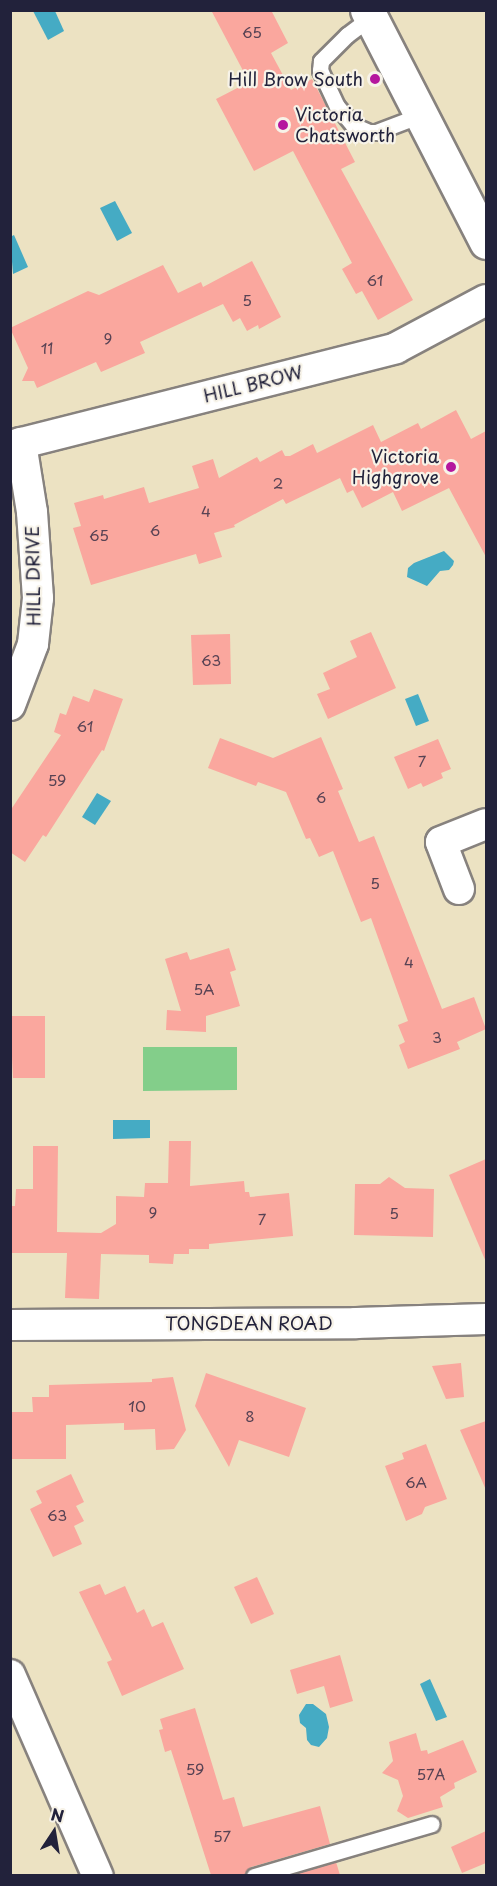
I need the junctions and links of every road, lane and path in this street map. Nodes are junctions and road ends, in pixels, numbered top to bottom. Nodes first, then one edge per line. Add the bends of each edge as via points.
1 (369, 14) edge
2 (421, 115) junction
3 (486, 242) edge
4 (486, 300) edge
5 (16, 444) edge
6 (10, 705) edge
7 (486, 824) edge
8 (459, 889) dead end
9 (486, 1318) edge
10 (10, 1325) edge
11 (10, 1675) edge
12 (432, 1824) dead end
13 (98, 1875) edge
14 (254, 1875) edge

1 - 2 street
1 - 2 lane via 321,61 320,70 337,106 353,125 369,132
2 - 3 street
4 - 5 street, HILL BROW via 396,348
5 - 6 street, HILL DRIVE via 32,512 38,598 33,644
7 - 8 street via 441,842
9 - 10 street, TONGDEAN ROAD via 356,1323
11 - 13 street
12 - 14 lane

